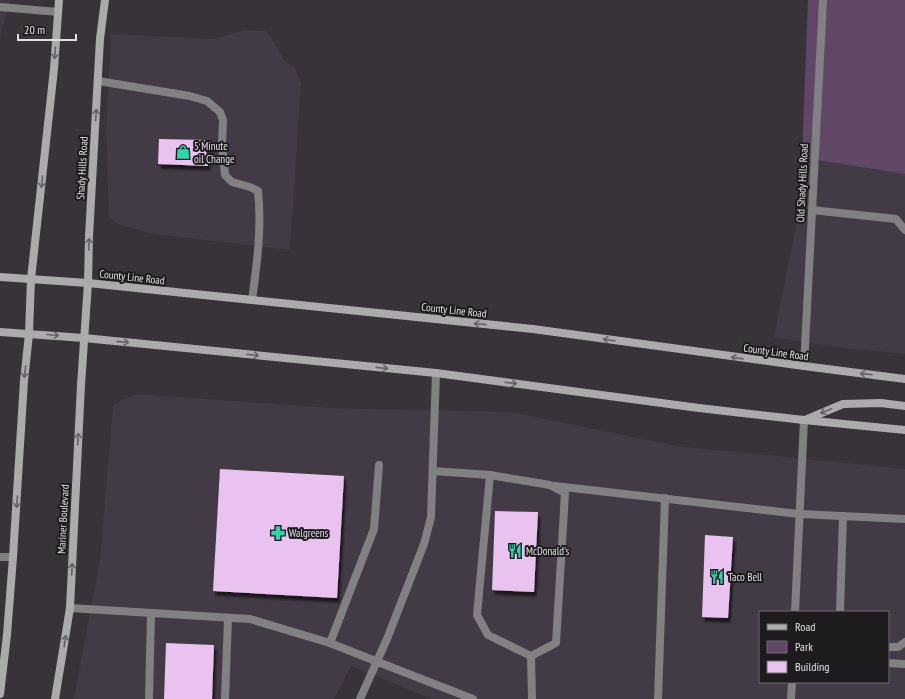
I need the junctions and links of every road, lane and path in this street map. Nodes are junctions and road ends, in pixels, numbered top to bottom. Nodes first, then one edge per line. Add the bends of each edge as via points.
1 (59, 0) edge
2 (105, 0) edge
3 (823, 0) edge
4 (0, 7) edge
5 (58, 12) junction
6 (98, 81) junction
7 (812, 210) junction
8 (905, 230) edge
9 (0, 278) edge
10 (31, 279) junction
11 (88, 283) junction
12 (252, 300) junction
13 (0, 332) edge
14 (29, 334) junction
15 (84, 338) junction
16 (804, 366) junction
17 (436, 373) junction
18 (905, 379) edge
19 (905, 406) edge
20 (804, 420) junction
21 (905, 430) edge
22 (379, 465) dead end
23 (433, 471) junction
24 (490, 475) junction
25 (550, 485) junction
26 (665, 498) junction
27 (800, 514) junction
28 (843, 516) junction
29 (905, 520) edge
30 (0, 557) edge
31 (13, 557) junction
32 (70, 608) junction
33 (795, 611) edge
34 (840, 611) edge
35 (151, 613) junction
36 (228, 618) junction
37 (905, 642) edge
38 (330, 643) junction
39 (889, 647) edge
40 (531, 656) junction
41 (378, 662) junction
42 (889, 663) edge
43 (905, 664) edge
44 (792, 683) edge
45 (0, 694) edge
46 (55, 699) edge
47 (149, 699) edge
48 (224, 699) edge
49 (360, 699) edge
50 (473, 699) edge
51 (532, 699) edge
52 (658, 699) edge
53 (791, 699) edge

1 - 5 main road
2 - 6 main road, Shady Hills Road
3 - 7 street, Old Shady Hills Road
4 - 5 street
5 -> 10 main road
11 -> 6 main road, Shady Hills Road
6 - 12 street via 208,101 220,112 223,120 225,175 232,182 258,191 259,245
7 - 8 street via 896,219
7 - 16 street, Old Shady Hills Road
9 - 10 main road, County Line Road
10 - 11 main road, County Line Road
10 - 14 main road
11 - 12 main road, County Line Road
11 - 15 main road, Shady Hills Road
16 -> 12 main road, County Line Road via 533,329
13 - 14 main road
14 -> 15 main road
14 -> 31 main road
15 -> 17 main road
32 -> 15 main road, Mariner Boulevard
18 -> 16 main road, County Line Road
17 -> 20 main road
17 - 23 street
19 -> 20 main road via 881,403 843,404
20 - 21 main road
20 - 27 street
22 - 38 street via 374,529
23 - 24 street
23 - 41 street via 431,517 424,544
24 - 25 street
24 - 40 street via 477,615 488,635
25 - 26 street
25 - 40 street via 565,494 556,643
26 - 27 street
26 - 52 street
27 - 28 street
27 - 33 street
28 - 29 street
28 - 34 street
30 - 31 street
31 - 45 main road
32 - 35 street
46 -> 32 main road, Mariner Boulevard
35 - 36 street
35 - 47 street
36 - 38 street via 250,619
36 - 48 street
37 - 39 street via 898,647
38 - 41 street
40 - 51 street
41 - 49 street
41 - 50 street
42 - 43 street
44 - 53 street

